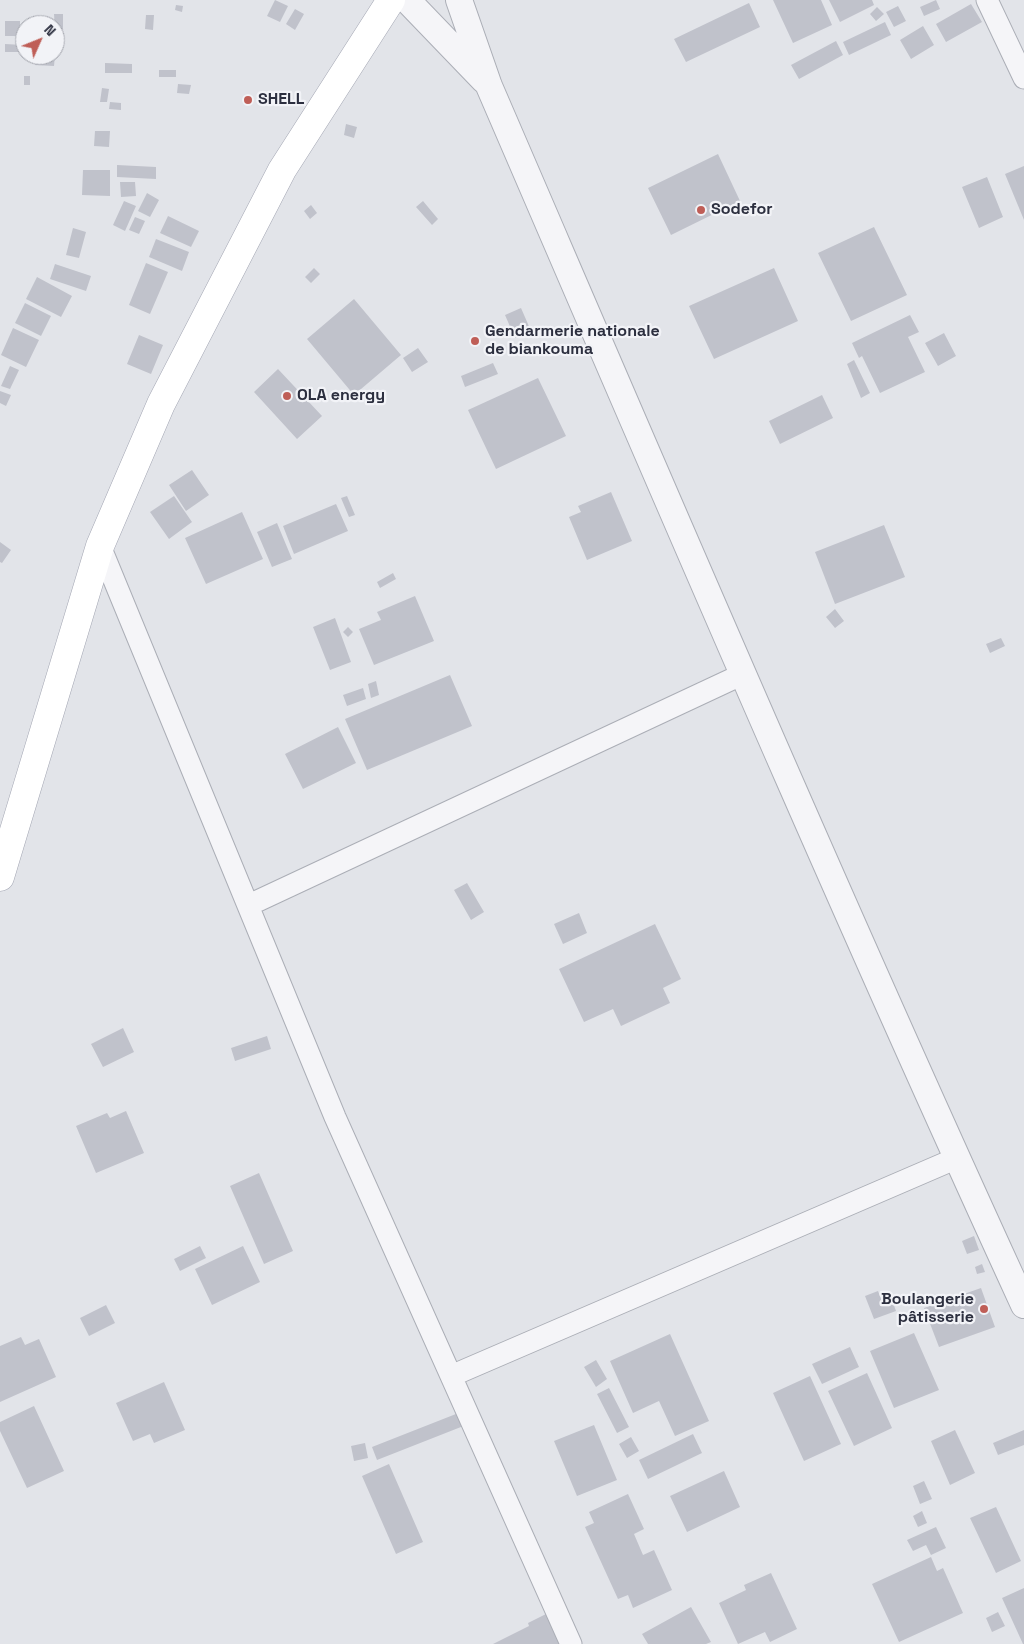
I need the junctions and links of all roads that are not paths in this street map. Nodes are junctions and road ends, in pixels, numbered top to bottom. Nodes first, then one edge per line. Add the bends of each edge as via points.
1 (391, 0) edge
2 (407, 0) edge
3 (459, 0) edge
4 (987, 0) edge
5 (1024, 78) edge
6 (489, 86) junction
7 (100, 546) junction
8 (743, 674) junction
9 (0, 877) edge
10 (249, 906) junction
11 (957, 1158) junction
12 (1024, 1305) edge
13 (451, 1376) junction
14 (570, 1644) edge

1 - 7 main road via 282,170 161,404
2 - 6 street
3 - 6 street
4 - 5 street
6 - 8 street
7 - 9 main road
7 - 10 street
8 - 10 street
8 - 11 street
10 - 13 street via 335,1118
11 - 12 street
11 - 13 street
13 - 14 street

